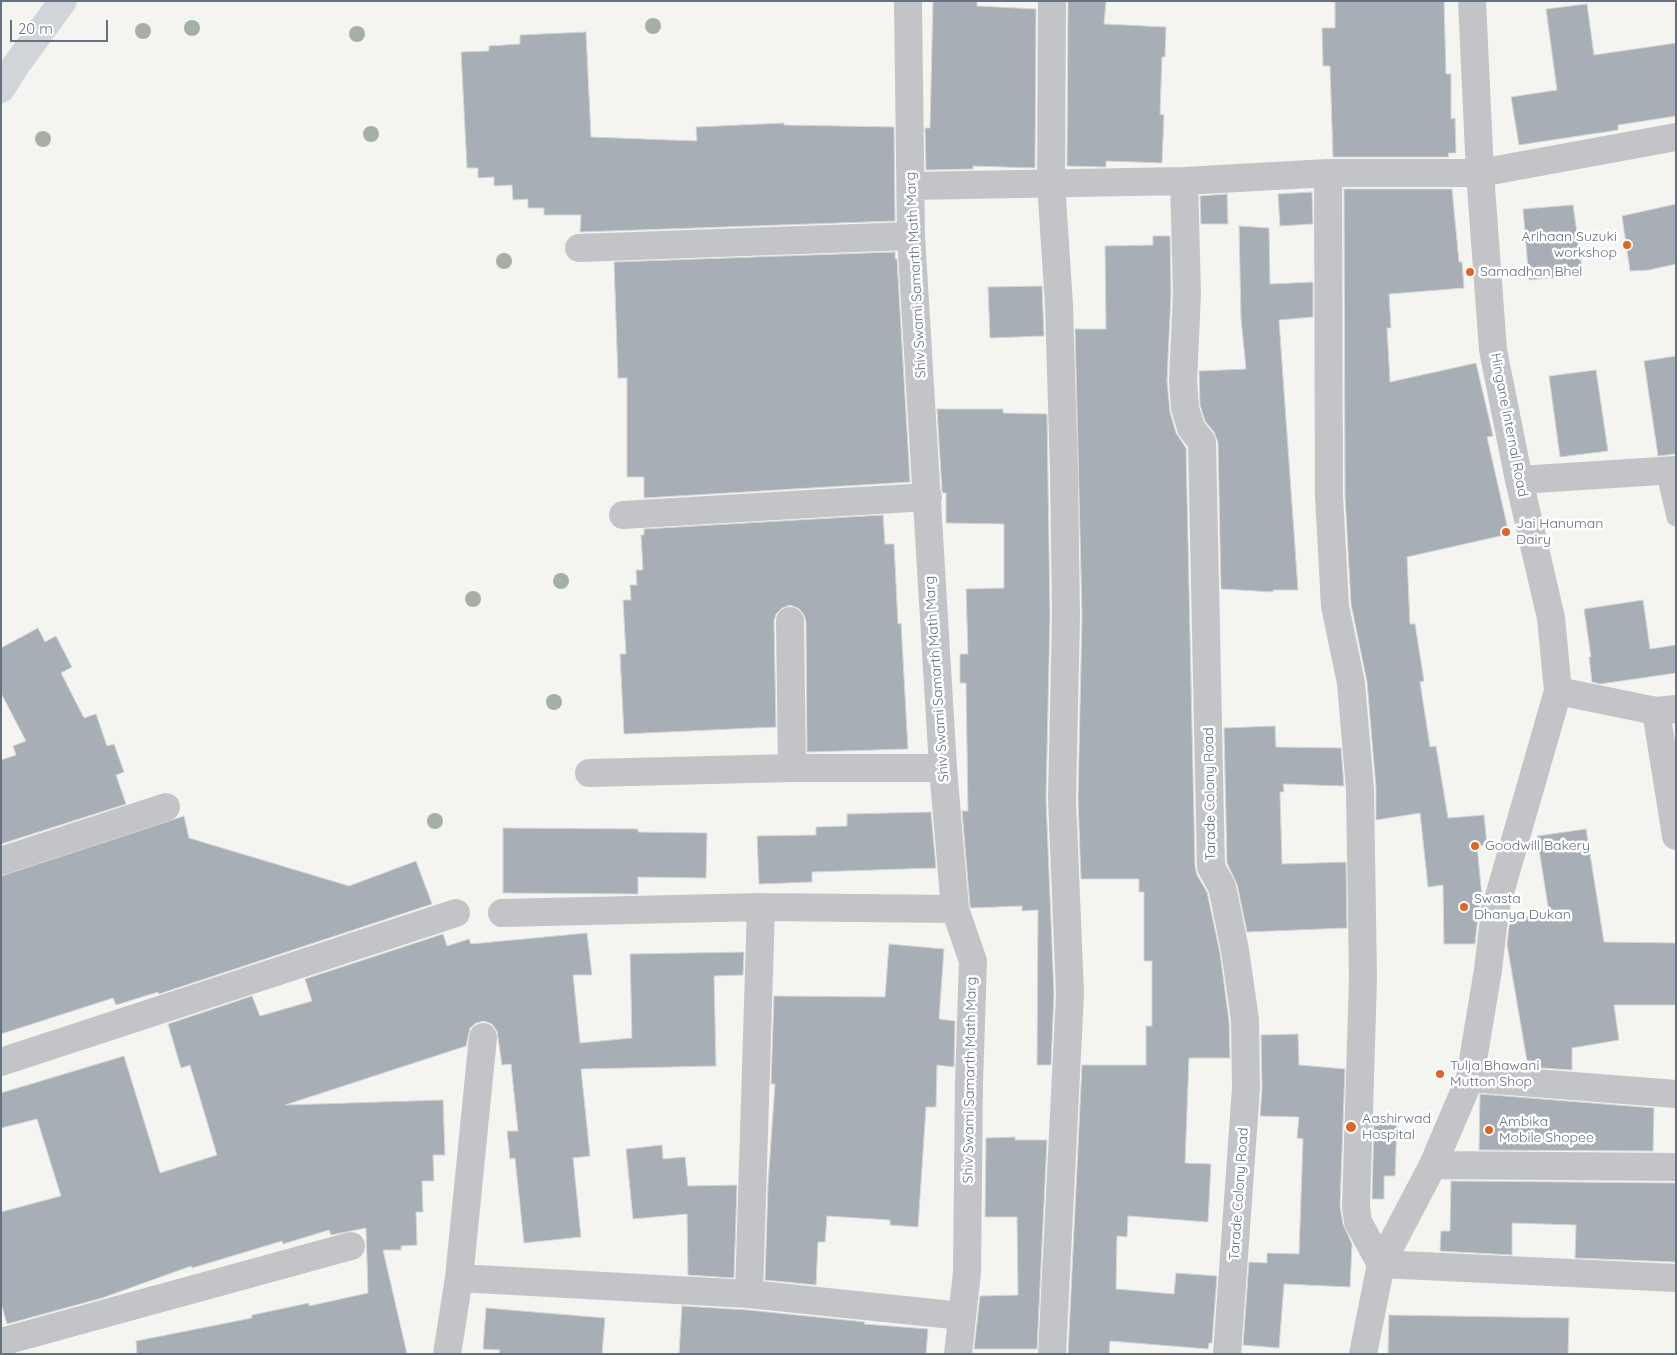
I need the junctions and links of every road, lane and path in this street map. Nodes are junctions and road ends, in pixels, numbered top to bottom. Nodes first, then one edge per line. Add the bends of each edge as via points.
1 (63, 1) edge
2 (908, 1) edge
3 (1052, 1) edge
4 (1472, 1) edge
5 (1, 89) edge
6 (1676, 137) edge
7 (1480, 173) junction
8 (1328, 174) junction
9 (1184, 181) junction
10 (1051, 183) junction
11 (911, 186) junction
12 (911, 236) junction
13 (579, 248) dead end
14 (1670, 470) edge
15 (1519, 480) junction
16 (928, 498) junction
17 (624, 515) dead end
18 (1676, 517) edge
19 (790, 621) dead end
20 (1558, 691) junction
21 (1666, 710) edge
22 (792, 768) junction
23 (943, 768) junction
24 (589, 773) dead end
25 (166, 807) dead end
26 (1676, 836) edge
27 (1, 861) edge
28 (761, 907) junction
29 (955, 908) junction
30 (456, 913) dead end
31 (502, 913) dead end
32 (483, 1037) dead end
33 (1, 1062) edge
34 (1470, 1078) junction
35 (1676, 1094) edge
36 (1433, 1165) junction
37 (1676, 1167) edge
38 (351, 1246) dead end
39 (1381, 1264) junction
40 (458, 1278) junction
41 (1676, 1278) edge
42 (750, 1294) junction
43 (962, 1316) junction
44 (1, 1342) edge
45 (447, 1354) edge
46 (958, 1354) edge
47 (1052, 1354) edge
48 (1227, 1354) edge
49 (1363, 1354) edge

1 - 5 street
2 - 11 street, Shiv Swami Samarth Math Marg
3 - 10 street
4 - 7 street, Hingane Internal Road
6 - 7 street
7 - 8 street
7 - 15 street, Hingane Internal Road via 1493,350
8 - 9 street
8 - 39 street via 1329,496 1336,606 1351,683 1360,789 1363,979 1356,1206 1358,1222
9 - 10 street
9 - 48 street, Tarade Colony Road via 1186,294 1183,380 1185,408 1191,428 1202,442 1211,866 1222,887 1245,1020 1246,1088
10 - 11 street
10 - 47 street via 1064,471 1066,616 1062,799 1070,994
11 - 12 street, Shiv Swami Samarth Math Marg
12 - 13 street
12 - 16 street, Shiv Swami Samarth Math Marg
14 - 15 street
14 - 18 lane
15 - 20 street, Hingane Internal Road via 1551,618
16 - 17 street
16 - 23 street, Shiv Swami Samarth Math Marg
19 - 22 street
20 - 21 street
20 - 34 street, Hingane Internal Road via 1495,910
21 - 26 street
22 - 23 street
22 - 24 street
23 - 29 street, Shiv Swami Samarth Math Marg
25 - 27 street
28 - 29 street
28 - 31 street
28 - 42 street
29 - 43 street, Shiv Swami Samarth Math Marg via 973,961 967,1272
30 - 33 street
32 - 40 street
34 - 35 street
34 - 36 street, Hingane Internal Road
36 - 37 street
36 - 39 street, Hingane Internal Road
38 - 44 street
39 - 41 street
39 - 49 street, Hingane Internal Road
40 - 42 street
40 - 45 street
42 - 43 street
43 - 46 street, Shiv Swami Samarth Math Marg

